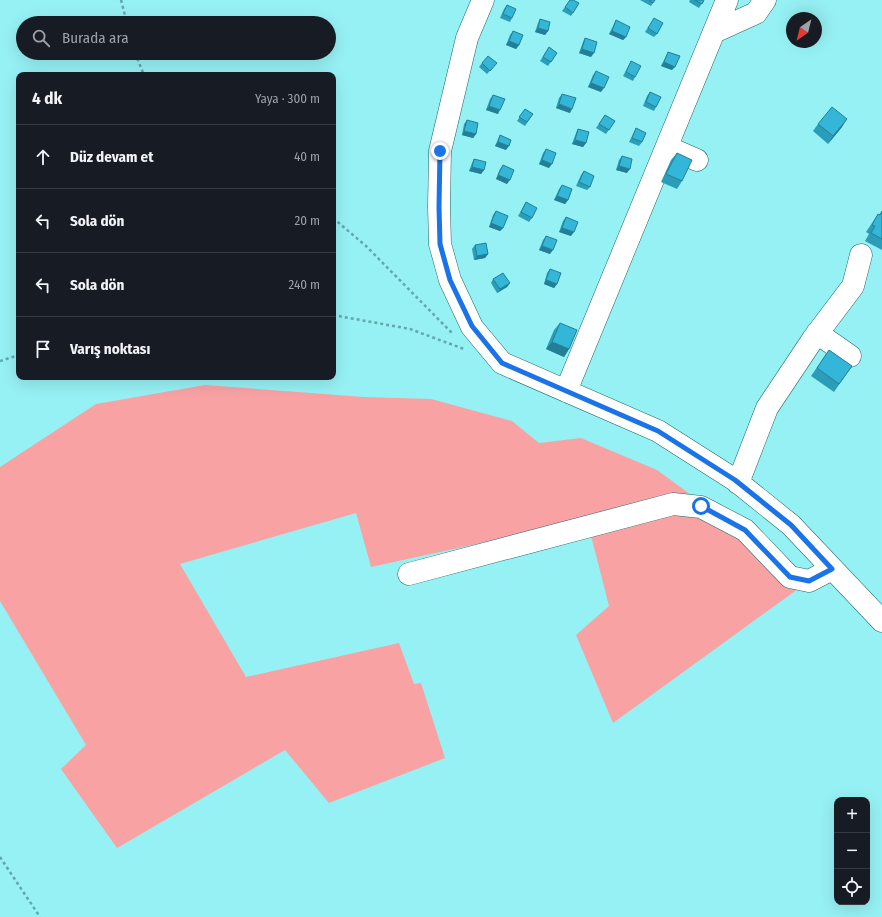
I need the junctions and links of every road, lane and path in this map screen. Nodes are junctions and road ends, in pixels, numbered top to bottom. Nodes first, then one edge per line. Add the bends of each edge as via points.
1 (121, 0) edge
2 (483, 0) edge
3 (727, 0) edge
4 (764, 0) edge
5 (125, 16) edge
6 (714, 32) junction
7 (138, 60) edge
8 (143, 72) edge
9 (667, 147) junction
10 (698, 160) dead end
11 (336, 221) edge
12 (861, 255) dead end
13 (336, 316) edge
14 (817, 334) junction
15 (454, 335) dead end
16 (465, 346) dead end
17 (16, 356) edge
18 (850, 356) dead end
19 (0, 361) edge
20 (566, 391) junction
21 (738, 483) junction
22 (832, 569) junction
23 (409, 574) dead end
24 (882, 621) edge
25 (0, 857) edge
26 (40, 917) edge

1 - 5 path
2 - 20 street via 467,38 440,151 440,244 450,280 472,326 502,363
3 - 6 street
4 - 6 street via 756,13
6 - 9 street
7 - 8 path
9 - 10 street
9 - 20 street
11 - 15 path via 366,246
12 - 14 street via 853,286
13 - 16 path via 410,329 470,351
14 - 18 street
14 - 21 street via 768,408
17 - 19 path
20 - 21 street via 658,431
21 - 22 street via 791,525
22 - 23 street via 809,581 790,577 745,530 701,506 673,504
22 - 24 street
25 - 26 path

